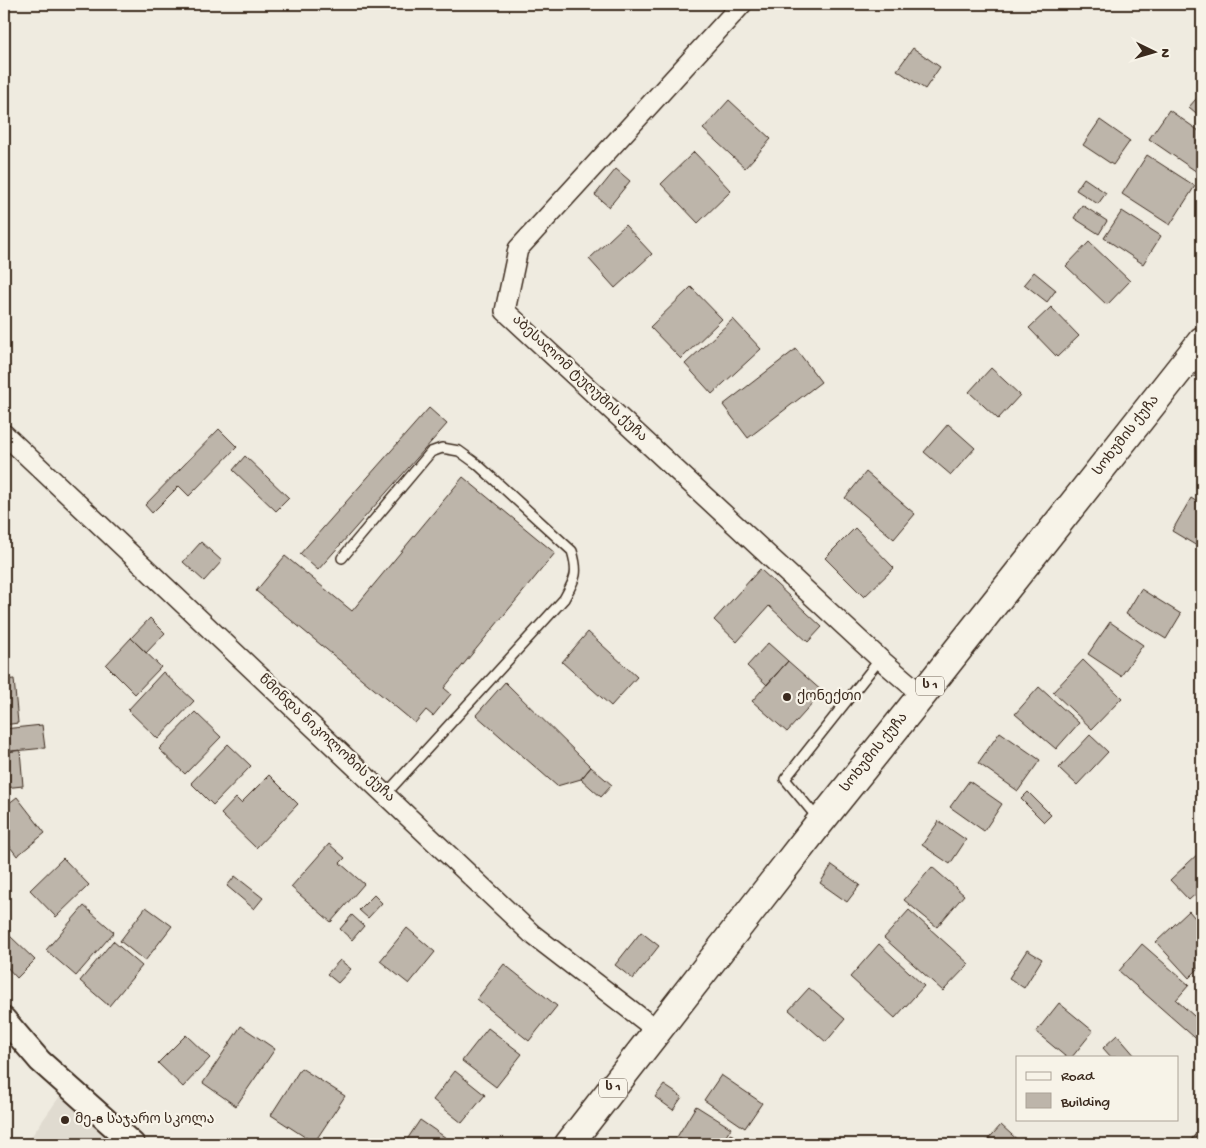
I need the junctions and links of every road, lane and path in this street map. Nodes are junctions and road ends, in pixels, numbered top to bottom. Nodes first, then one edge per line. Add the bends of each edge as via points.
1 (742, 4) edge
2 (1202, 341) edge
3 (4, 434) edge
4 (342, 558) dead end
5 (880, 659) junction
6 (922, 695) junction
7 (385, 795) junction
8 (820, 822) junction
9 (4, 1021) edge
10 (658, 1032) junction
11 (133, 1144) edge
12 (569, 1144) edge

1 - 5 street, აბესალომ ტუღუშის ქუჩა via 518,249 506,311
2 - 6 highway, სოხუმის ქუჩა / ს 1
3 - 7 street, წმინდა ნიკოლოზის ქუჩა
4 - 7 lane via 431,452 442,448 459,451 477,464 572,551 577,567 564,600
5 - 6 street, აბესალომ ტუღუშის ქუჩა
5 - 8 lane via 785,779
6 - 8 highway, სოხუმის ქუჩა / ს 1
7 - 10 street, წმინდა ნიკოლოზის ქუჩა via 532,934
8 - 10 highway, სოხუმის ქუჩა / ს 1
9 - 11 street via 40,1061
10 - 12 highway, სოხუმის ქუჩა / ს 1

